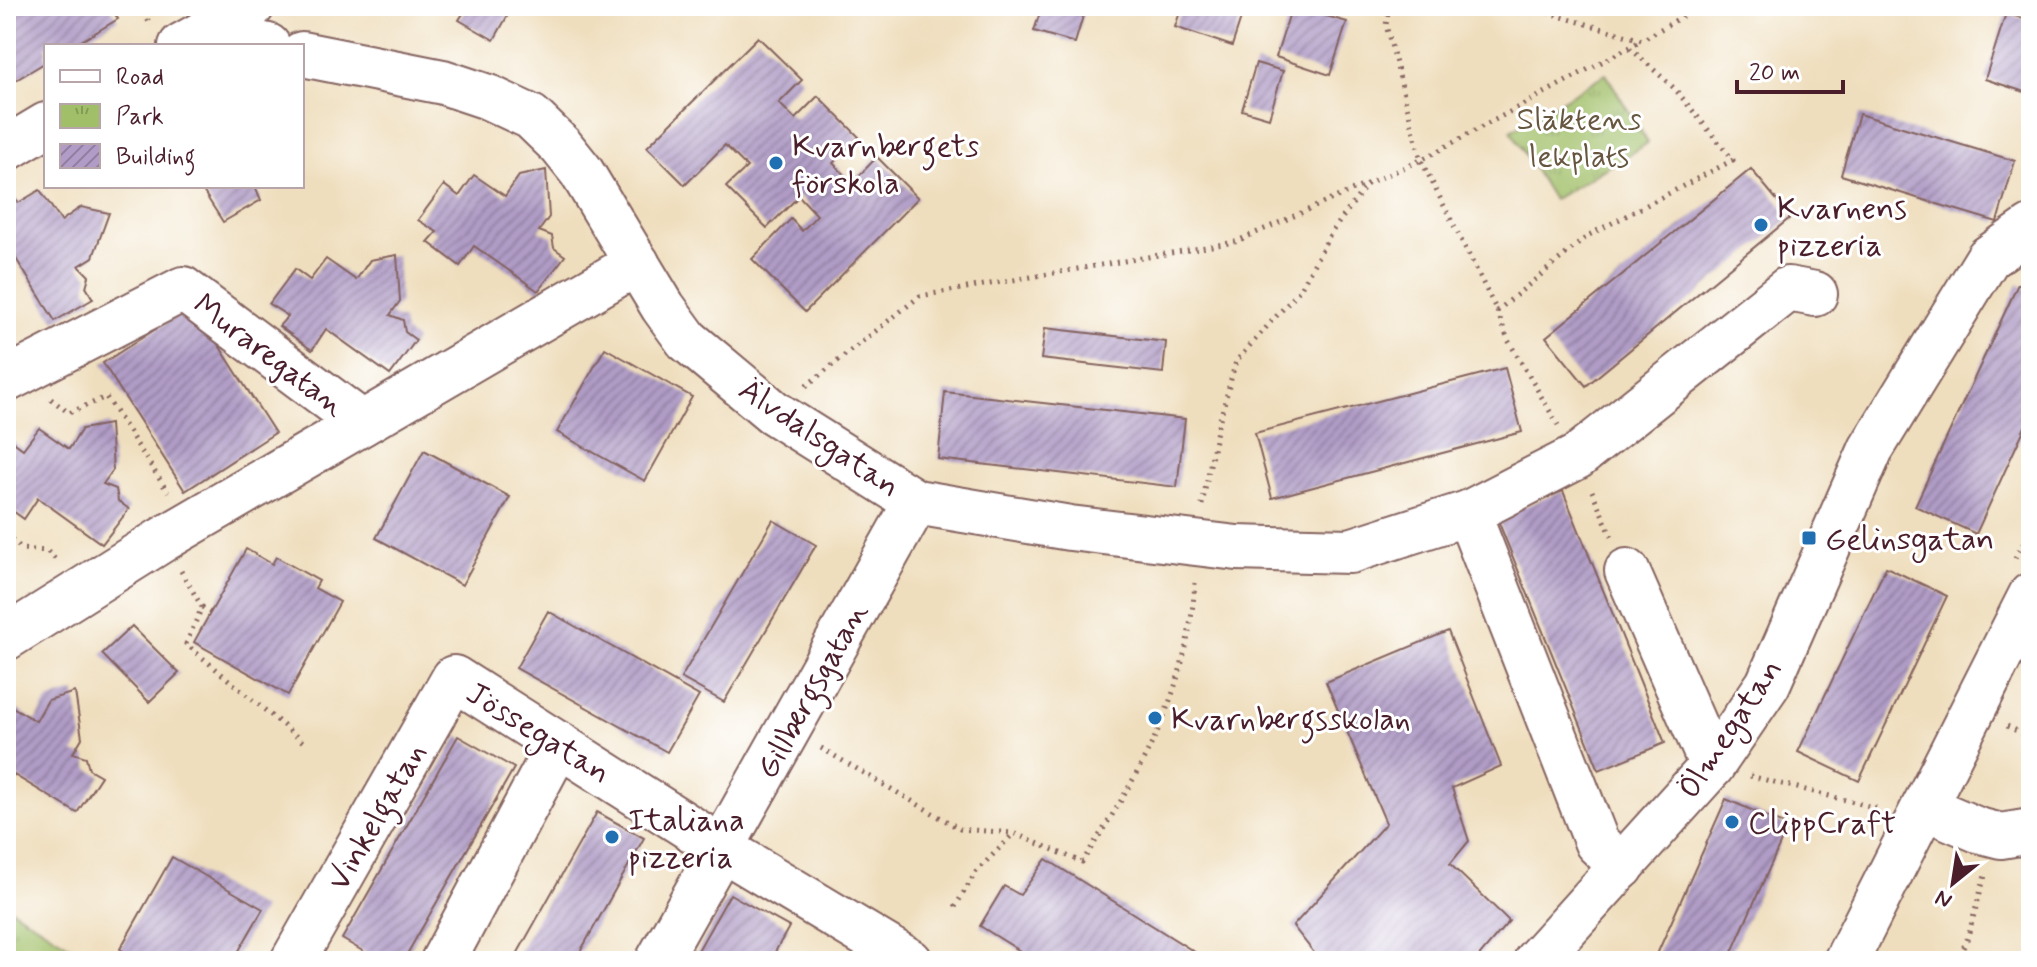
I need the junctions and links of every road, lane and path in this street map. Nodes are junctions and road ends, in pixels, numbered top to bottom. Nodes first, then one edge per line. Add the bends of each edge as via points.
1 (252, 6) edge
2 (1389, 6) edge
3 (1524, 6) edge
4 (1700, 6) edge
5 (193, 39) edge
6 (1642, 40) junction
7 (247, 44) edge
8 (1629, 47) junction
9 (304, 54) edge
10 (44, 126) edge
11 (6, 149) edge
12 (1421, 160) junction
13 (1368, 183) junction
14 (2031, 228) edge
15 (637, 263) junction
16 (1815, 294) dead end
17 (1497, 311) junction
18 (14, 376) edge
19 (773, 412) junction
20 (362, 423) junction
21 (1577, 457) junction
22 (916, 502) junction
23 (1468, 513) junction
24 (176, 533) junction
25 (6, 534) edge
26 (1198, 543) junction
27 (1627, 571) joint
28 (81, 589) junction
29 (2031, 595) edge
30 (202, 607) junction
31 (211, 613) dead end
32 (6, 638) edge
33 (454, 678) joint
34 (790, 729) junction
35 (2016, 730) dead end
36 (2031, 738) edge
37 (303, 742) dead end
38 (559, 744) junction
39 (1712, 766) junction
40 (1924, 807) junction
41 (1877, 808) dead end
42 (2031, 831) edge
43 (1013, 833) junction
44 (723, 849) junction
45 (1622, 867) junction
46 (955, 907) dead end
47 (299, 958) edge
48 (443, 961) edge
49 (658, 961) edge
50 (910, 961) edge
51 (1536, 961) edge
52 (1846, 961) edge

1 - 5 street
2 - 12 path via 1386,25
3 - 6 path
4 - 6 path
5 - 7 street
6 - 8 path
8 - 12 path
8 - 17 path via 1675,89 1733,160 1589,235
9 - 15 street, Älvdalsgatan via 443,82 531,117 581,171
10 - 11 street
12 - 13 path
12 - 17 path
13 - 19 path via 1235,242 920,296
13 - 26 path via 1331,233 1299,291 1236,361 1217,430
14 - 39 street, Ölmegatan via 1988,258 1871,449 1768,684
15 - 19 street, Älvdalsgatan via 687,340
15 - 20 street, Muraregatan
16 - 21 street, Älvdalsgatan via 1788,289
17 - 21 path via 1508,340
18 - 20 street, Muraregatan via 183,289
18 - 24 path via 69,413 106,397
19 - 22 street, Älvdalsgatan
20 - 24 street, Muraregatan
21 - 23 street, Älvdalsgatan
21 - 27 path
22 - 26 street, Älvdalsgatan
22 - 34 street, Gillbergsgatan
23 - 26 street, Älvdalsgatan via 1350,551
23 - 45 street via 1597,843
24 - 28 street, Muraregatan
24 - 30 path
25 - 28 path via 22,549 47,551
26 - 43 path via 1184,660 1162,726 1114,813 1082,862
27 - 39 street
28 - 32 street, Muraregatan
29 - 40 street
30 - 31 path
30 - 37 path via 186,644
33 - 38 street, Jössegatan
33 - 47 street, Vinkelgatan
34 - 43 path via 960,829
34 - 44 street, Gillbergsgatan
35 - 36 path
38 - 44 street, Jössegatan
38 - 48 street
39 - 41 path
39 - 45 street, Ölmegatan
40 - 42 street via 2001,836
40 - 52 street
43 - 46 path via 976,872
44 - 49 street, Gillbergsgatan
44 - 50 street, Jössegatan
45 - 51 street, Ölmegatan

